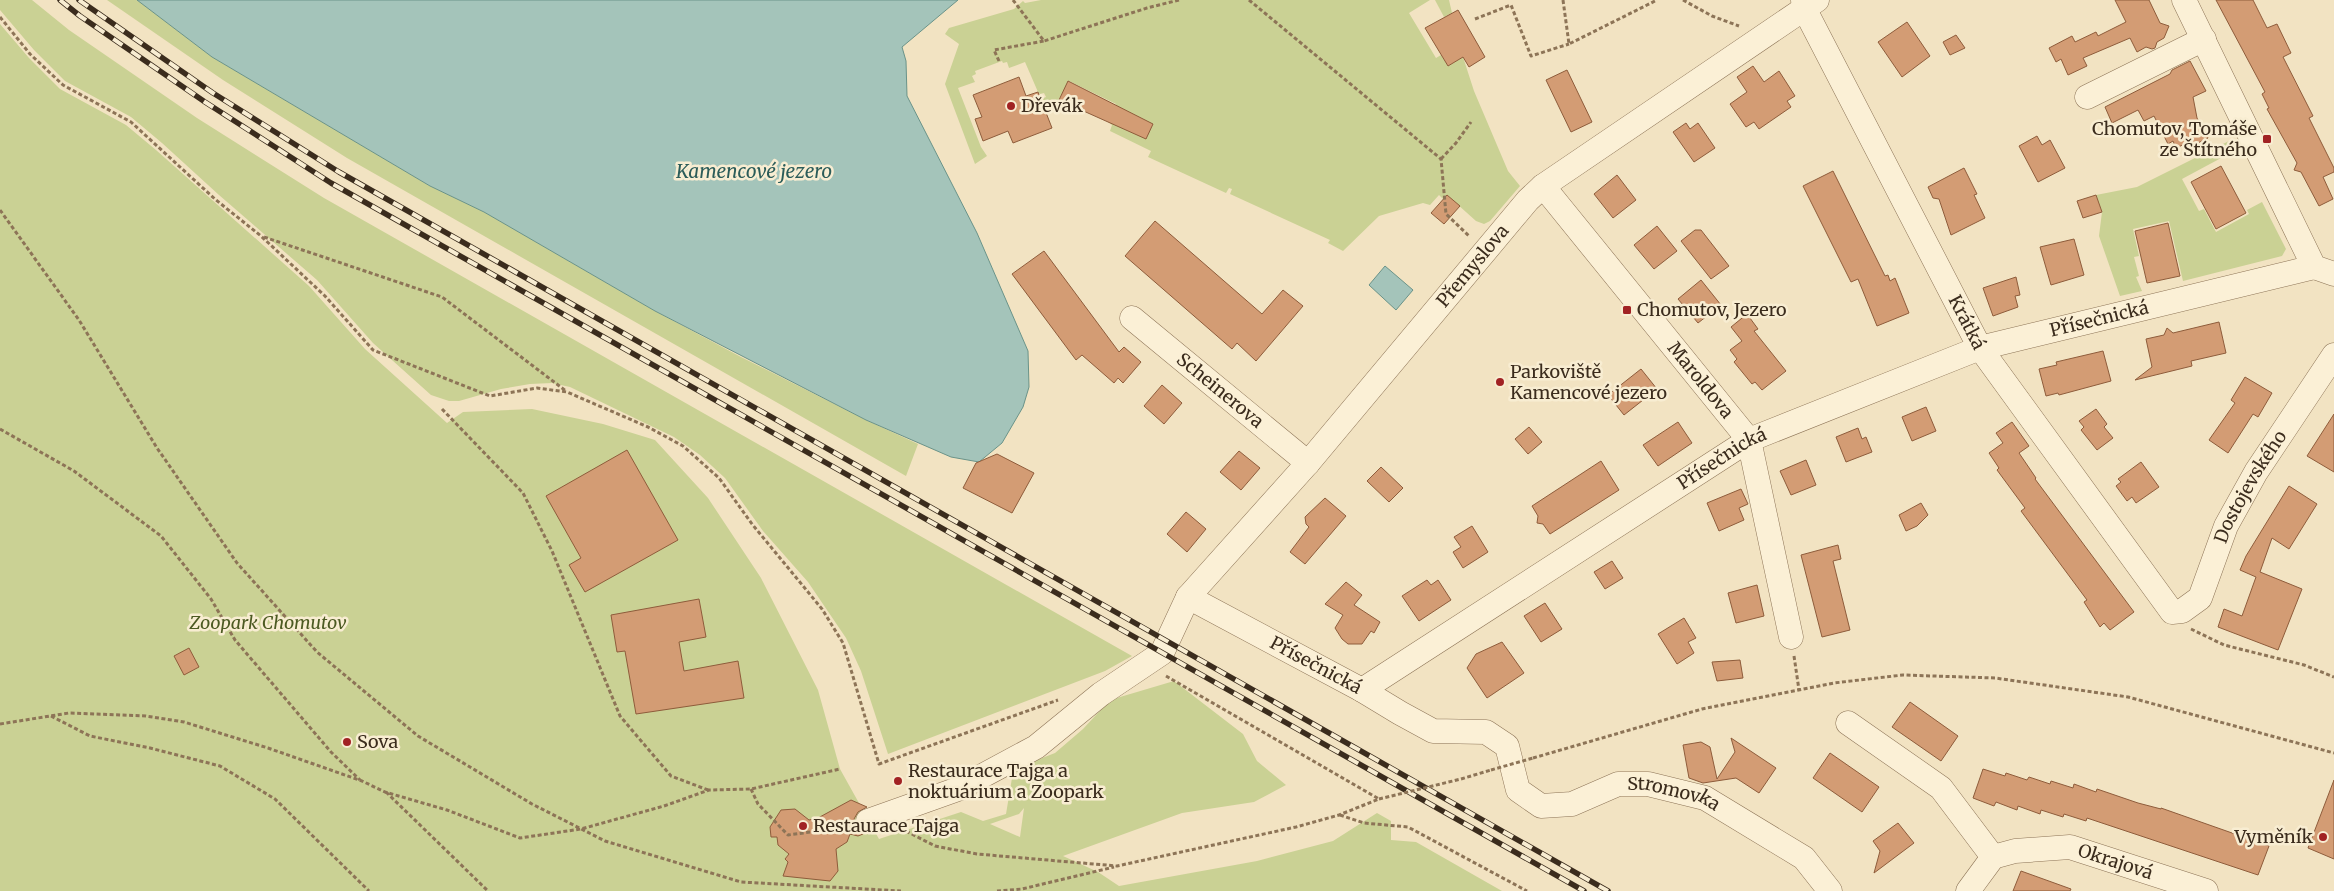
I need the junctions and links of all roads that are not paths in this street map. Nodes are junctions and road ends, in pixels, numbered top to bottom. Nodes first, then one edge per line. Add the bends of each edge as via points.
1 (2184, 0) edge
2 (1808, 3) edge
3 (2204, 39) junction
4 (2087, 98) dead end
5 (1543, 186) junction
6 (2324, 271) edge
7 (1132, 318) dead end
8 (1980, 348) junction
9 (2334, 354) edge
10 (1749, 440) junction
11 (1308, 463) junction
12 (1188, 597) junction
13 (2172, 612) joint
14 (1791, 638) road end
15 (1362, 690) junction
16 (1848, 723) dead end
17 (868, 821) road end
18 (1994, 857) junction
19 (1830, 891) edge
20 (1968, 891) edge
21 (2206, 891) edge

1 - 3 street
2 - 5 street, Přemyslova
2 - 8 street, Krátká
3 - 4 street
3 - 6 street
5 - 10 street, Maroldova
5 - 11 street, Přemyslova
6 - 8 street, Přísečnická
7 - 11 street, Scheinerova
8 - 10 street, Přísečnická
8 - 13 street, Krátká
9 - 13 street, Dostojevského via 2256,472 2226,526 2200,598 2182,610
10 - 14 street, Maroldova
10 - 15 street, Přísečnická
11 - 12 street, Přemyslova
12 - 15 street, Přísečnická
12 - 17 street, Přemyslova via 1162,652 1101,694 1036,747 958,789
15 - 19 street, Stromovka via 1433,731 1486,732 1507,746 1518,790 1541,806 1572,804 1618,784 1648,784 1705,798 1804,858
16 - 18 street via 1941,788
18 - 20 street
18 - 21 street, Okrajová via 2015,851 2070,847

